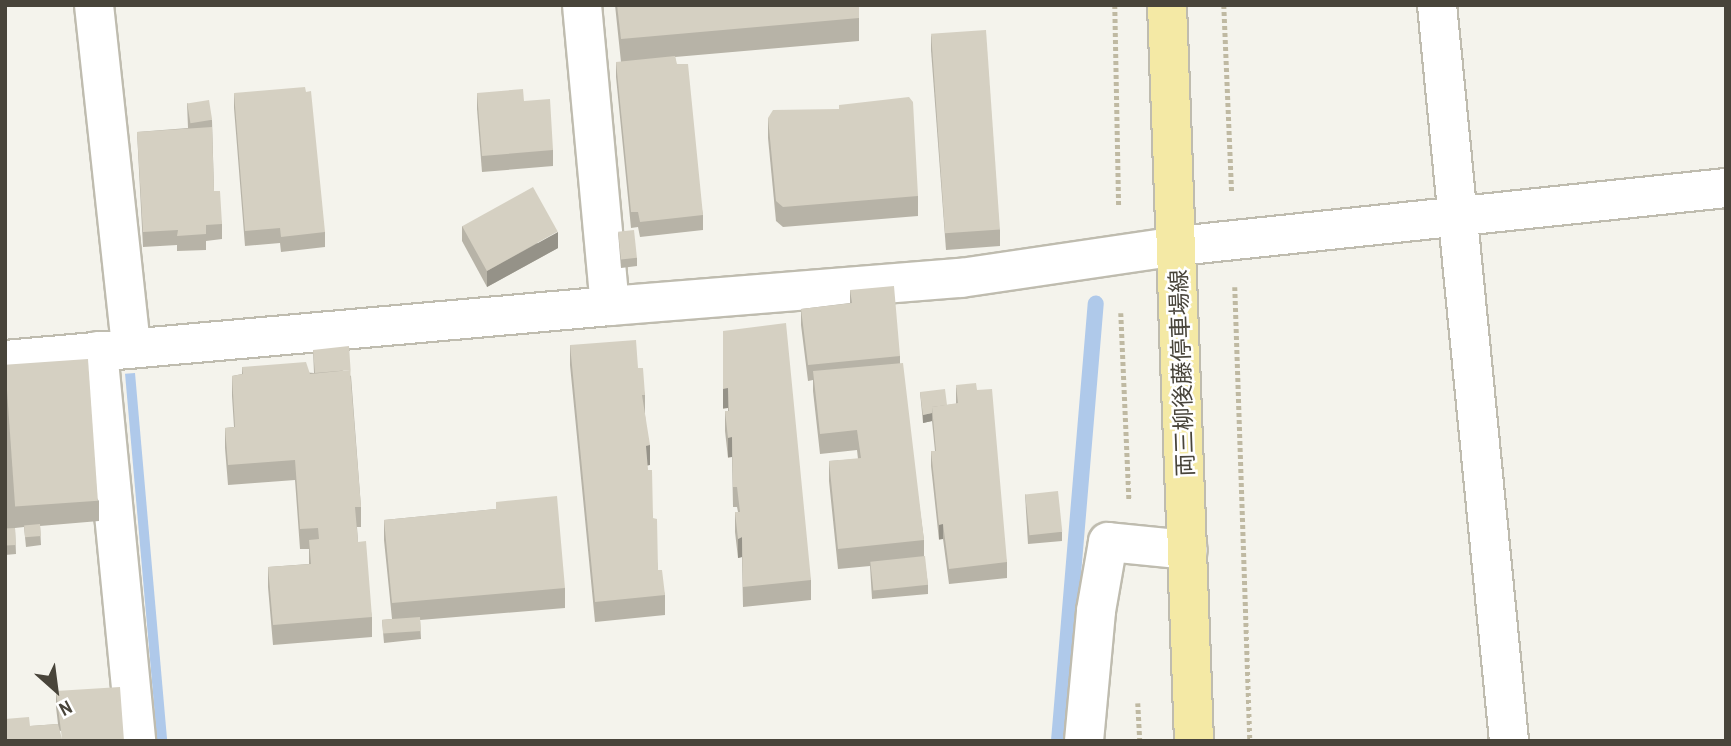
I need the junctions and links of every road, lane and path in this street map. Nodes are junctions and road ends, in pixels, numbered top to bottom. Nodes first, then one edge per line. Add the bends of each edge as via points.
1 (94, 5) edge
2 (582, 5) edge
3 (1115, 5) edge
4 (1167, 5) edge
5 (1224, 5) edge
6 (1437, 5) edge
7 (1726, 188) edge
8 (1232, 199) dead end
9 (1119, 205) dead end
10 (1456, 217) junction
11 (1178, 246) junction
12 (1234, 283) dead end
13 (610, 306) junction
14 (115, 349) junction
15 (5, 360) edge
16 (1188, 550) junction
17 (136, 741) edge
18 (1084, 741) edge
19 (1194, 741) edge
20 (1250, 741) edge
21 (1509, 741) edge

1 - 14 street
2 - 13 street
3 - 9 path
4 - 11 main road, 両三柳後藤停車場線
5 - 8 path
6 - 10 street
7 - 10 street
10 - 11 street
10 - 21 street
11 - 13 street via 961,278
11 - 16 main road, 両三柳後藤停車場線
12 - 20 path
13 - 14 street
14 - 15 street
14 - 17 street
16 - 18 street via 1108,542 1096,611
16 - 19 main road, 両三柳後藤停車場線

